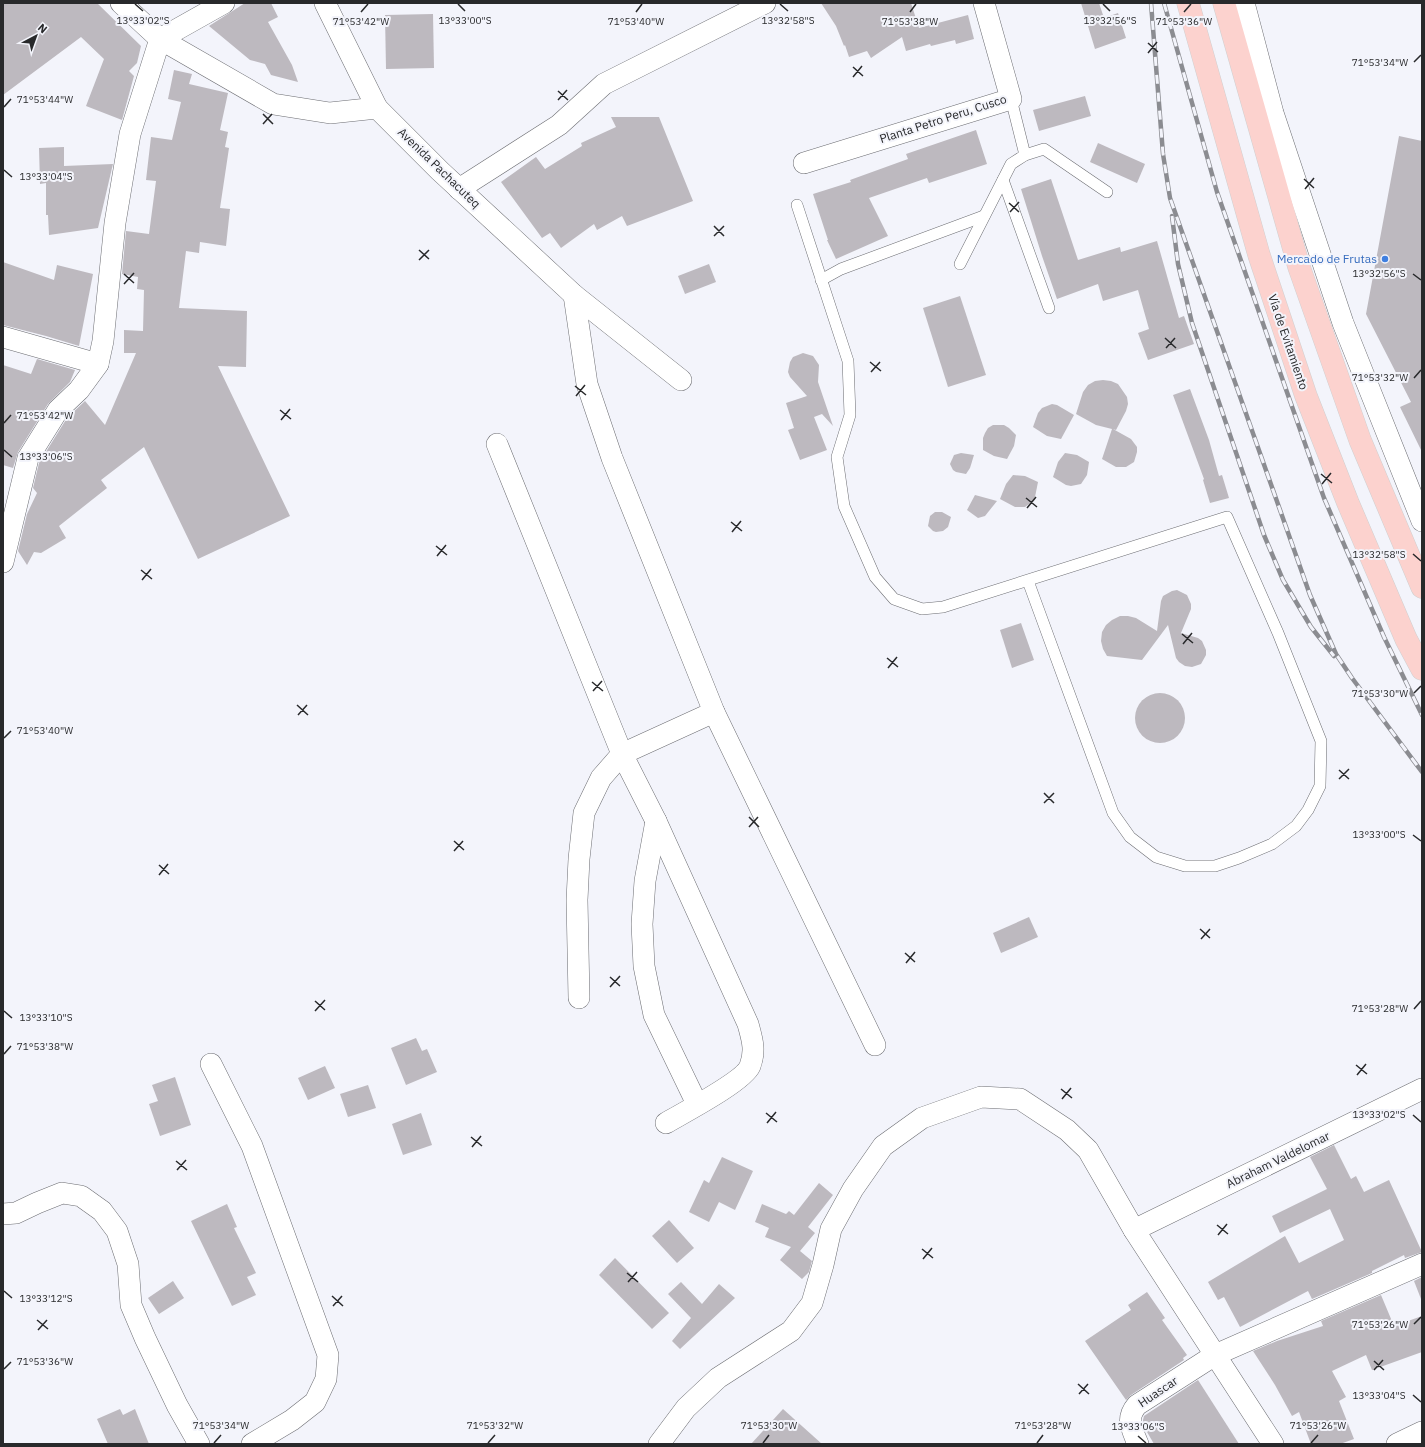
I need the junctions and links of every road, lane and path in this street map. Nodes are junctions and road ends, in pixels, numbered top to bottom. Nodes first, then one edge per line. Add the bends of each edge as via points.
1 (121, 3) edge
2 (224, 3) edge
3 (325, 3) edge
4 (765, 3) edge
5 (984, 3) edge
6 (1188, 3) edge
7 (1224, 3) edge
8 (1244, 3) edge
9 (160, 39) junction
10 (1011, 99) junction
11 (377, 108) junction
12 (1265, 115) junction
13 (1025, 155) junction
14 (804, 163) dead end
15 (1003, 180) junction
16 (459, 189) junction
17 (1107, 192) dead end
18 (797, 205) dead end
19 (984, 216) junction
20 (960, 264) dead end
21 (821, 280) junction
22 (574, 295) junction
23 (1049, 308) dead end
24 (3, 337) edge
25 (98, 364) junction
26 (681, 380) dead end
27 (497, 444) dead end
28 (1422, 521) edge
29 (3, 562) edge
30 (1028, 581) junction
31 (1422, 587) edge
32 (1422, 669) edge
33 (714, 712) junction
34 (622, 754) junction
35 (656, 821) junction
36 (579, 998) dead end
37 (875, 1045) dead end
38 (210, 1064) dead end
39 (1422, 1089) edge
40 (697, 1104) junction
41 (666, 1123) dead end
42 (3, 1214) edge
43 (1134, 1230) junction
44 (1422, 1264) edge
45 (1215, 1355) junction
46 (1422, 1432) edge
47 (199, 1444) edge
48 (252, 1444) edge
49 (659, 1444) edge
50 (1138, 1444) edge
51 (1273, 1444) edge
52 (1397, 1444) edge

1 - 9 street
2 - 9 street
3 - 11 street, Avenida Pachacuteq
4 - 16 street via 604,84 559,125
5 - 10 street, Planta Petro Peru, Cusco
6 - 32 highway, Vía de Evitamiento via 1259,255 1306,396 1348,503 1406,639
7 - 12 highway
8 - 12 street
9 - 11 street via 273,104 330,113
9 - 25 street via 130,134 114,223 103,341
10 - 13 lane
10 - 14 street, Planta Petro Peru, Cusco
11 - 16 street, Avenida Pachacuteq
12 - 28 street via 1343,323
12 - 31 highway via 1302,274 1360,440
13 - 15 lane via 1011,164
13 - 17 lane via 1044,149
15 - 19 lane
15 - 23 lane
16 - 22 street, Avenida Pachacuteq
18 - 21 lane
19 - 20 lane
19 - 21 lane via 841,269
21 - 30 lane via 848,361 850,415 837,457 844,506 875,577 894,599 922,609 943,607
22 - 26 street, Avenida Pachacuteq
22 - 33 street via 587,384 609,451
24 - 25 street
25 - 29 street via 79,390 58,410 28,458
27 - 34 street
30 - 30 lane via 1227,517 1278,633 1321,741 1320,786 1308,810 1296,826 1272,844 1215,866 1185,866 1156,857 1130,837 1113,813
33 - 34 street
33 - 37 street
34 - 35 street
34 - 36 street via 600,778 584,813 577,900
35 - 40 street via 645,881 642,924 644,966 654,1015
35 - 40 street via 748,1024 754,1046 750,1067 735,1082
38 - 48 street via 252,1146 328,1355 326,1379 315,1402 292,1420
39 - 43 street, Abraham Valdelomar
40 - 41 street
42 - 47 street via 16,1213 62,1193 81,1196 102,1211 117,1232 128,1264 131,1305 142,1332
43 - 45 street
43 - 49 street via 1088,1150 1067,1130 1020,1099 981,1097 922,1118 883,1146 853,1189 832,1229 812,1303 791,1331 718,1378 686,1408
44 - 45 street, Huascar
45 - 50 street, Huascar via 1137,1405 1131,1412 1130,1420
45 - 51 street
46 - 52 street

